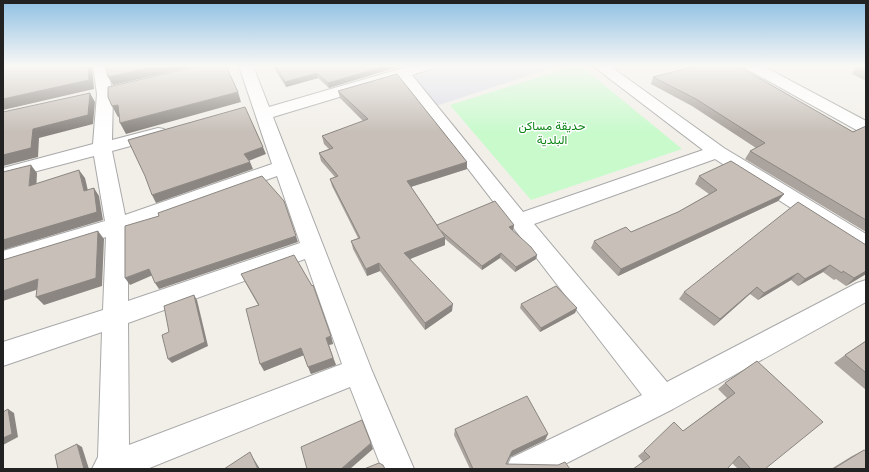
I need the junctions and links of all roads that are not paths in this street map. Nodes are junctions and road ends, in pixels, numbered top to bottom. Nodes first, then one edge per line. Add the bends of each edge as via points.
1 (104, 88) edge
2 (251, 88) edge
3 (344, 88) edge
4 (414, 88) edge
5 (630, 88) edge
6 (793, 88) edge
7 (256, 109) junction
8 (178, 128) edge
9 (866, 128) edge
10 (102, 149) junction
11 (716, 152) junction
12 (283, 167) junction
13 (3, 174) edge
14 (519, 221) junction
15 (117, 226) junction
16 (866, 245) edge
17 (313, 247) junction
18 (3, 260) edge
19 (866, 290) edge
20 (114, 317) junction
21 (3, 354) edge
22 (358, 371) junction
23 (663, 399) junction
24 (111, 468) edge
25 (398, 469) edge
26 (522, 469) edge

1 - 10 street
2 - 7 street
3 - 7 street
4 - 14 street
5 - 11 street
6 - 9 street
7 - 12 street
8 - 10 street
10 - 13 street
10 - 15 street
11 - 14 street
11 - 16 street
12 - 15 street
12 - 17 street
14 - 23 street
15 - 18 street
15 - 20 street
17 - 20 street
17 - 22 street
19 - 23 street
20 - 21 street
20 - 24 street
22 - 24 street
22 - 25 street
23 - 26 street

